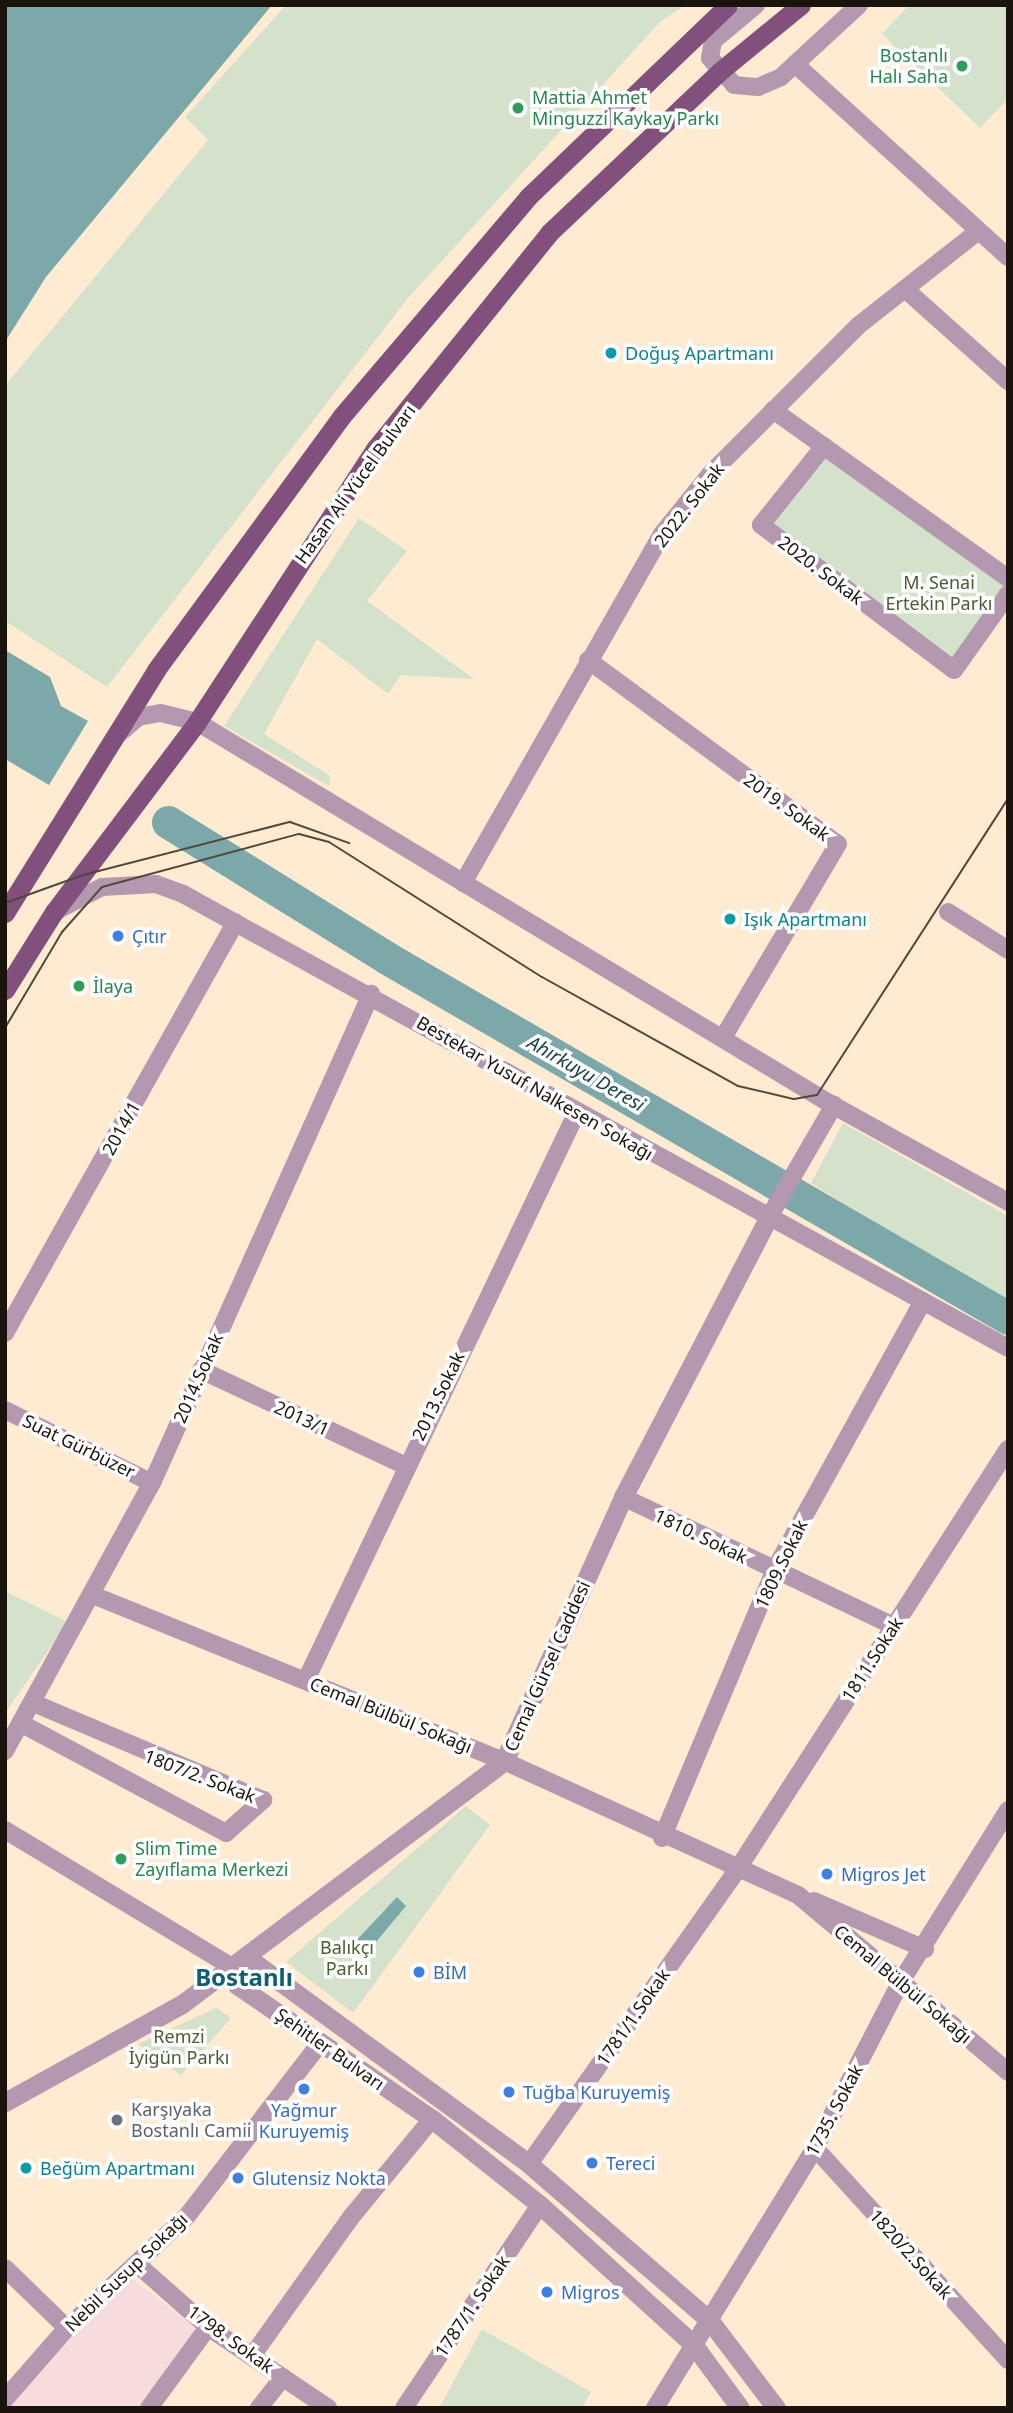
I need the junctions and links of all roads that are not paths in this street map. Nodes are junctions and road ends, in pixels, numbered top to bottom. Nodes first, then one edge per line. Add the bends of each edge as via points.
1 (728, 5) edge
2 (756, 5) edge
3 (801, 5) edge
4 (859, 5) edge
5 (794, 64) junction
6 (719, 72) junction
7 (977, 232) junction
8 (1008, 257) edge
9 (905, 289) junction
10 (1008, 381) edge
11 (774, 410) junction
12 (824, 446) junction
13 (1008, 578) edge
14 (1008, 594) edge
15 (588, 660) junction
16 (197, 722) junction
17 (118, 735) junction
18 (464, 883) junction
19 (54, 912) junction
20 (948, 912) dead end
21 (5, 913) edge
22 (236, 922) junction
23 (1008, 950) edge
24 (5, 990) edge
25 (370, 994) junction
26 (723, 1038) junction
27 (834, 1105) junction
28 (576, 1114) junction
29 (1008, 1202) edge
30 (768, 1219) junction
31 (923, 1301) junction
32 (5, 1333) edge
33 (1008, 1348) edge
34 (201, 1370) junction
35 (5, 1410) edge
36 (1008, 1449) edge
37 (404, 1465) junction
38 (152, 1483) junction
39 (623, 1497) junction
40 (775, 1569) junction
41 (95, 1596) junction
42 (893, 1626) junction
43 (306, 1680) junction
44 (36, 1704) junction
45 (23, 1725) junction
46 (5, 1751) edge
47 (504, 1761) junction
48 (1008, 1810) edge
49 (5, 1830) edge
50 (662, 1838) junction
51 (737, 1870) junction
52 (798, 1895) junction
53 (925, 1949) junction
54 (232, 1967) junction
55 (900, 1983) junction
56 (320, 2043) junction
57 (1008, 2072) edge
58 (5, 2102) edge
59 (432, 2119) junction
60 (815, 2148) junction
61 (529, 2164) junction
62 (540, 2205) junction
63 (138, 2266) junction
64 (7, 2274) edge
65 (710, 2321) junction
66 (208, 2327) junction
67 (67, 2328) junction
68 (693, 2344) junction
69 (252, 2356) junction
70 (1008, 2360) edge
71 (283, 2377) junction
72 (5, 2399) edge
73 (149, 2408) edge
74 (258, 2408) edge
75 (328, 2408) edge
76 (404, 2408) edge
77 (656, 2408) edge
78 (740, 2408) edge
79 (776, 2408) edge

1 - 17 main road via 528,197 341,417 156,670
2 - 6 street via 713,41 710,58
3 - 6 main road, Hasan Ali Yücel Bulvarı
4 - 5 street
5 - 6 street via 758,87 734,85
5 - 7 street
6 - 16 main road, Hasan Ali Yücel Bulvarı via 549,233 375,449
7 - 8 street
7 - 9 street, 2022. Sokak
9 - 10 street
9 - 11 street, 2022. Sokak via 859,324
11 - 12 street
11 - 15 street, 2022. Sokak via 662,534
12 - 13 street
12 - 14 street, 2020. Sokak via 761,526 954,670
15 - 18 street, 2022. Sokak
15 - 26 street, 2019. Sokak via 838,844
16 - 17 street via 161,713 138,717
16 - 18 street
16 - 19 main road, Hasan Ali Yücel Bulvarı
17 - 21 main road
18 - 26 street
19 - 22 street, Bestekar Yusuf Nalkesen Sokağı via 102,887 156,884
19 - 24 main road, Hasan Ali Yücel Bulvarı
20 - 23 street
22 - 25 street, Bestekar Yusuf Nalkesen Sokağı
22 - 32 street, 2014/1
25 - 28 street, Bestekar Yusuf Nalkesen Sokağı
25 - 34 street, 2014.Sokak
26 - 27 street
27 - 29 street
27 - 30 street
28 - 30 street, Bestekar Yusuf Nalkesen Sokağı
28 - 37 street, 2013.Sokak
30 - 31 street, Bestekar Yusuf Nalkesen Sokağı
30 - 39 street, Cemal Gürsel Caddesi
31 - 33 street, Bestekar Yusuf Nalkesen Sokağı
31 - 40 street, 1809.Sokak
34 - 37 street, 2013/1
34 - 38 street, 2014.Sokak
35 - 38 street, Suat Gürbüzer
36 - 42 street, 1811.Sokak
37 - 43 street, 2013.Sokak
38 - 41 street, 2014.Sokak
39 - 40 street, 1810. Sokak
39 - 47 street, Cemal Gürsel Caddesi
40 - 42 street, 1810. Sokak
40 - 50 street, 1809.Sokak
41 - 43 street, Cemal Bülbül Sokağı
41 - 44 street, 2014.Sokak
42 - 51 street, 1811.Sokak
43 - 47 street, Cemal Bülbül Sokağı
44 - 45 street, 2014.Sokak
44 - 45 street, 1807/2. Sokak via 263,1800 226,1833
45 - 46 street, 2014.Sokak
47 - 50 street, Cemal Bülbül Sokağı
47 - 54 street, Cemal Gürsel Caddesi
48 - 53 street, 1735. Sokak
49 - 54 street
50 - 51 street, Cemal Bülbül Sokağı
51 - 52 street, Cemal Bülbül Sokağı
51 - 61 street, 1781/1.Sokak
52 - 53 street, Cemal Bülbül Sokağı
52 - 55 street, Cemal Bülbül Sokağı
53 - 55 street, 1735. Sokak
54 - 56 street, Şehitler Bulvarı via 237,1985
54 - 58 street, Cemal Gürsel Caddesi via 182,2004
54 - 61 street, Şehitler Bulvarı via 256,1964
55 - 57 street, Cemal Bülbül Sokağı
55 - 60 street, 1735. Sokak
56 - 59 street, Şehitler Bulvarı
56 - 63 street, Nebil Susup Sokağı via 187,2216
59 - 62 street, Şehitler Bulvarı
59 - 69 street via 352,2216
60 - 65 street, 1735. Sokak
60 - 70 street, 1820/2.Sokak
61 - 65 street, Şehitler Bulvarı
62 - 68 street, Şehitler Bulvarı
62 - 76 street, 1787/1. Sokak
63 - 66 street, 1798. Sokak
63 - 67 street, Nebil Susup Sokağı
64 - 67 street
65 - 68 street, 1735. Sokak
65 - 79 street, Şehitler Bulvarı
66 - 69 street, 1798. Sokak
66 - 73 street
67 - 72 street, Nebil Susup Sokağı
68 - 77 street, 1735. Sokak
68 - 78 street, Şehitler Bulvarı
69 - 71 street, 1798. Sokak
71 - 74 street
71 - 75 street, 1798. Sokak

